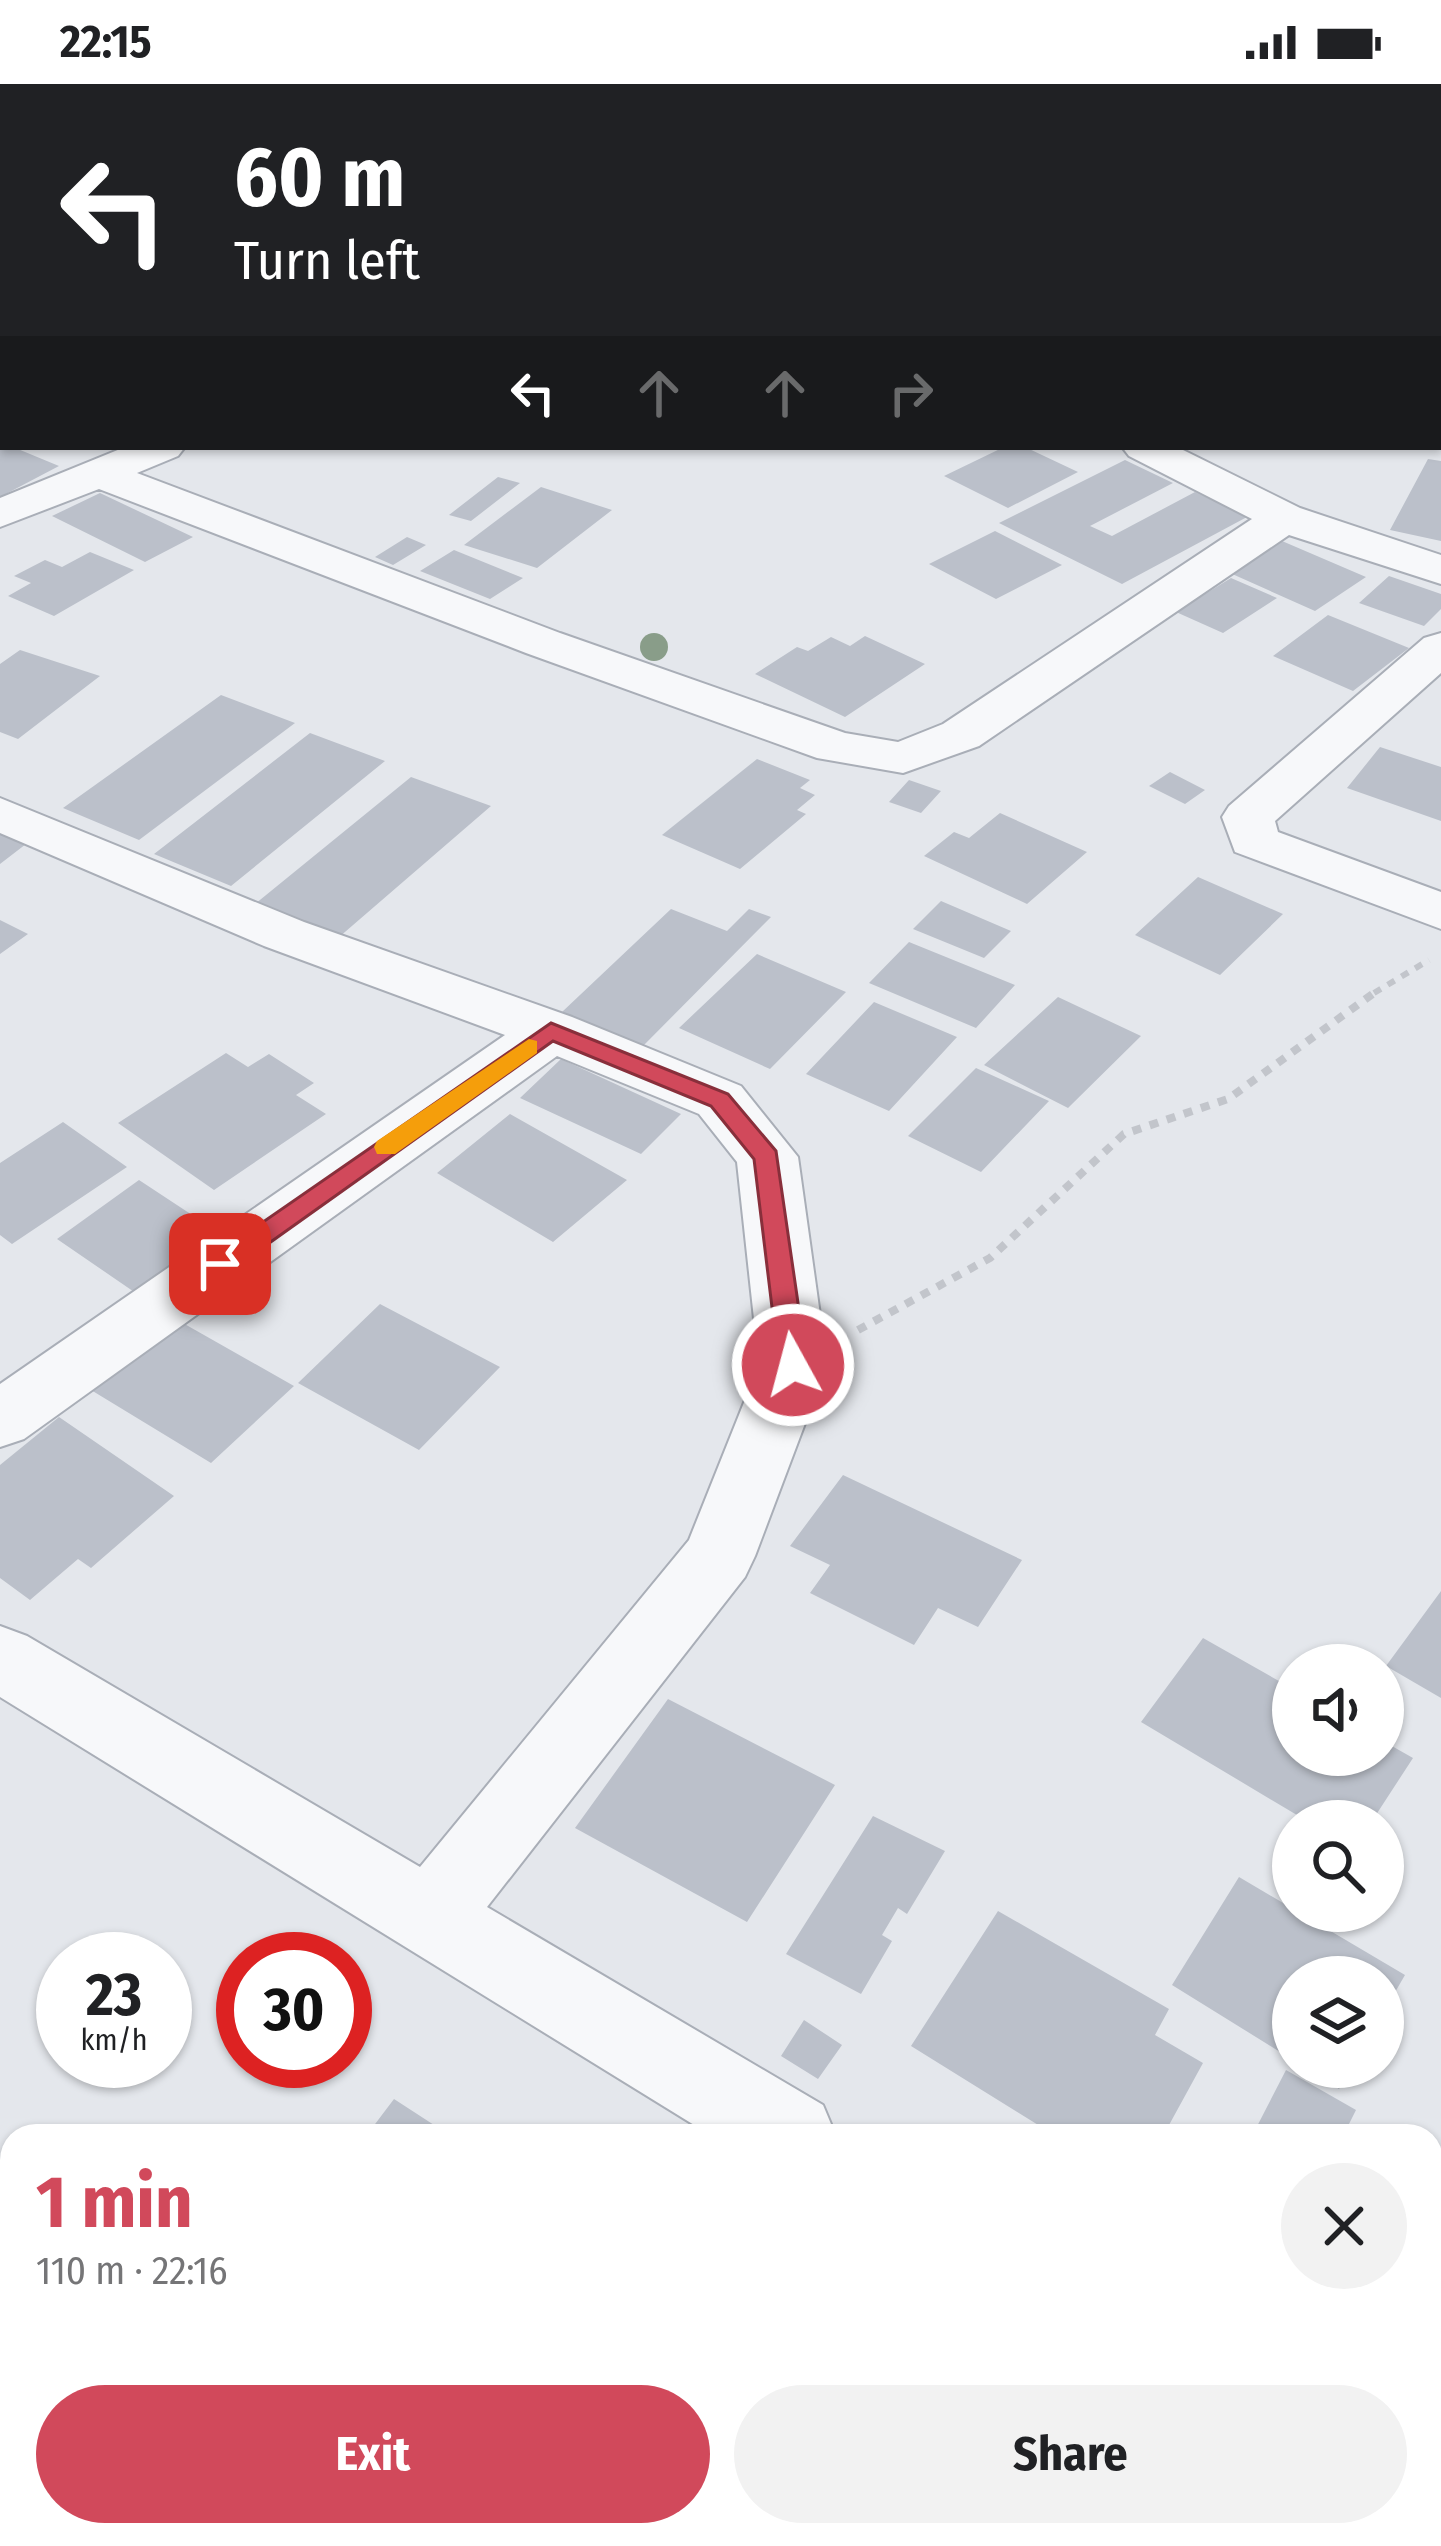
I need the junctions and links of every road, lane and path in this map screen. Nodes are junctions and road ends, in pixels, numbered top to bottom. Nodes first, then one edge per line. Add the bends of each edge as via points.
1 (156, 450) edge
2 (1150, 450) edge
3 (99, 474) junction
4 (0, 514) edge
5 (1284, 518) junction
6 (1441, 570) edge
7 (1441, 648) edge
8 (0, 814) edge
9 (1441, 912) edge
10 (1441, 954) edge
11 (551, 1031) junction
12 (793, 1365) junction
13 (0, 1420) edge
14 (0, 1658) edge
15 (428, 1918) junction
16 (771, 2124) edge

1 - 3 street
2 - 5 street
3 - 4 street
3 - 5 street via 835,747 903,758 961,735
5 - 6 street
7 - 9 street via 1248,817 1254,841
8 - 11 street via 284,934
10 - 12 path via 1228,1099 1124,1134 989,1258
11 - 12 street via 719,1100 767,1157
11 - 13 street
12 - 15 street via 719,1556
14 - 15 street
15 - 16 street

